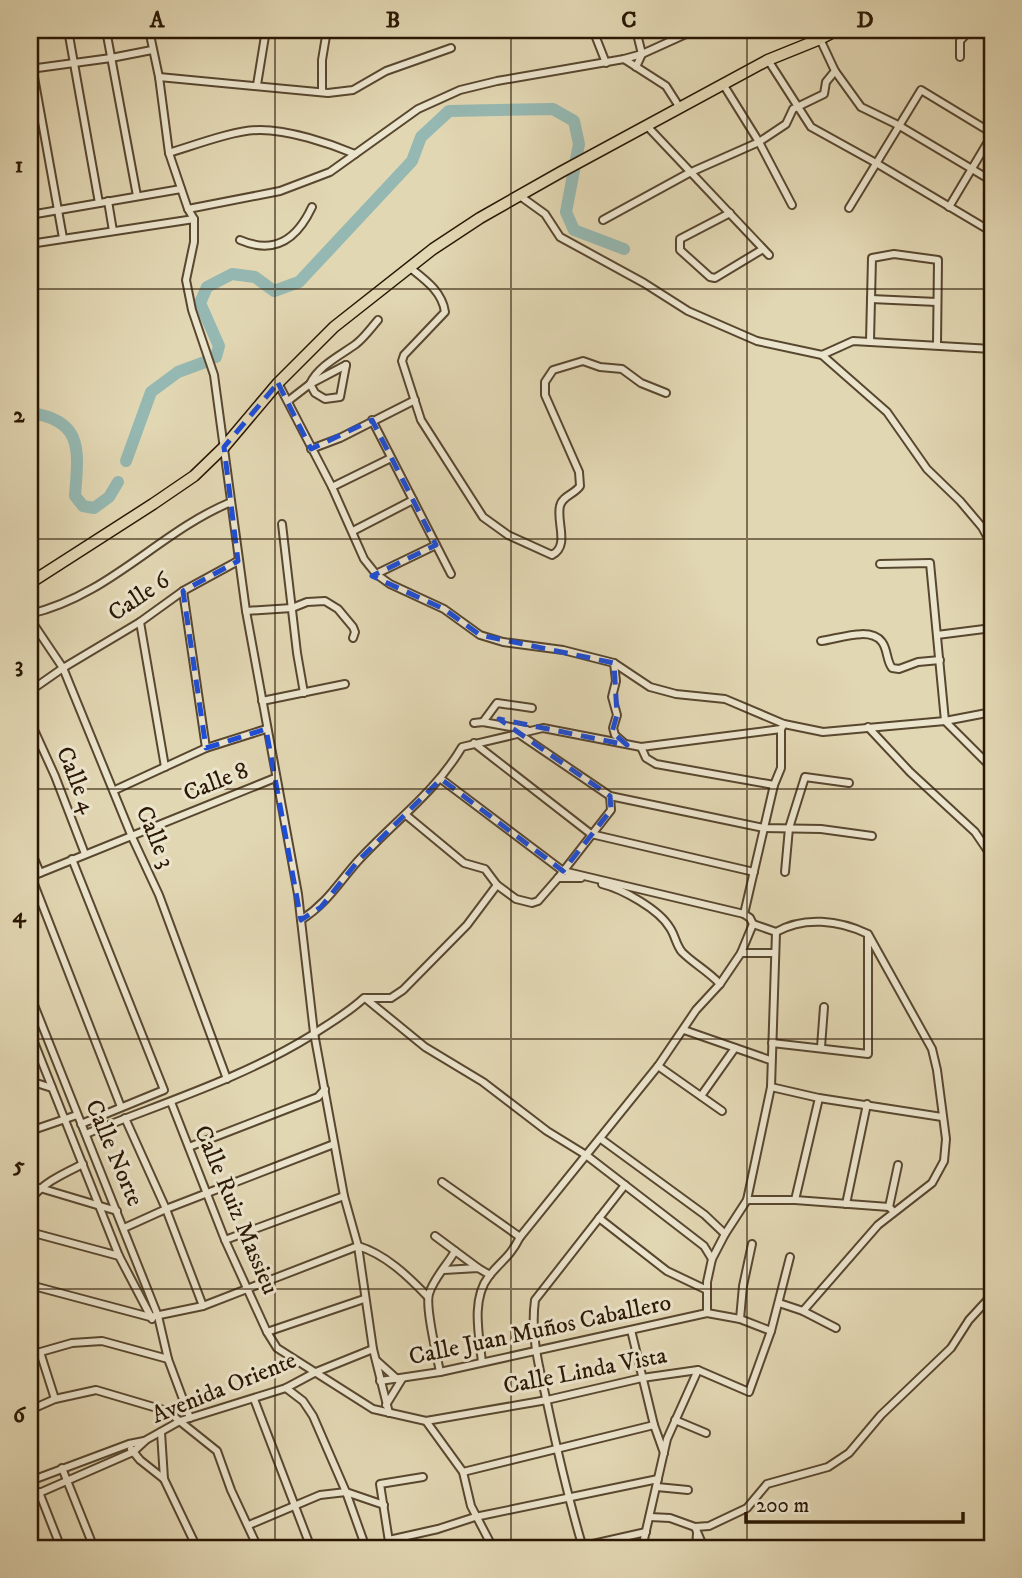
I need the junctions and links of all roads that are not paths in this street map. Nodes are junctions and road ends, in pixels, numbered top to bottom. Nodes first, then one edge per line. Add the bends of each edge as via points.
1 (68, 30) edge
2 (106, 30) edge
3 (149, 30) edge
4 (266, 30) edge
5 (327, 30) edge
6 (346, 30) edge
7 (407, 30) edge
8 (593, 30) edge
9 (636, 30) edge
10 (695, 30) edge
11 (837, 30) edge
12 (970, 30) edge
13 (359, 31) edge
14 (820, 39) junction
15 (451, 48) dead end
16 (152, 50) junction
17 (642, 54) junction
18 (30, 55) edge
19 (960, 57) dead end
20 (111, 58) junction
21 (624, 60) junction
22 (768, 60) junction
23 (74, 64) junction
24 (606, 64) junction
25 (636, 67) junction
26 (31, 69) edge
27 (835, 71) junction
28 (159, 78) junction
29 (723, 84) junction
30 (257, 85) junction
31 (322, 92) junction
32 (797, 106) junction
33 (680, 107) junction
34 (898, 125) junction
35 (647, 126) junction
36 (992, 134) edge
37 (759, 142) junction
38 (169, 153) junction
39 (355, 154) junction
40 (876, 163) junction
41 (972, 169) junction
42 (690, 173) junction
43 (992, 180) edge
44 (181, 189) junction
45 (137, 196) junction
46 (520, 196) junction
47 (108, 201) junction
48 (99, 203) junction
49 (792, 205) dead end
50 (312, 207) dead end
51 (949, 207) junction
52 (849, 208) dead end
53 (188, 209) junction
54 (58, 211) junction
55 (730, 213) junction
56 (30, 215) edge
57 (194, 219) junction
58 (603, 220) dead end
59 (113, 231) junction
60 (992, 232) edge
61 (63, 238) junction
62 (240, 240) dead end
63 (30, 244) edge
64 (763, 249) junction
65 (769, 256) dead end
66 (409, 267) junction
67 (871, 299) junction
68 (937, 302) junction
69 (379, 320) dead end
70 (870, 341) junction
71 (937, 344) junction
72 (992, 349) edge
73 (822, 355) junction
74 (278, 383) junction
75 (310, 384) junction
76 (666, 393) dead end
77 (415, 400) junction
78 (288, 401) junction
79 (372, 421) junction
80 (224, 447) junction
81 (312, 449) junction
82 (391, 458) junction
83 (332, 487) junction
84 (413, 500) junction
85 (231, 502) junction
86 (282, 524) dead end
87 (352, 531) junction
88 (990, 541) edge
89 (436, 545) junction
90 (238, 561) junction
91 (880, 564) dead end
92 (376, 574) junction
93 (451, 574) dead end
94 (30, 583) edge
95 (183, 591) junction
96 (292, 607) junction
97 (246, 611) junction
98 (30, 617) edge
99 (140, 622) junction
100 (991, 628) edge
101 (937, 635) junction
102 (353, 639) dead end
103 (821, 641) dead end
104 (992, 644) edge
105 (940, 660) junction
106 (614, 663) junction
107 (62, 668) junction
108 (345, 684) dead end
109 (30, 691) edge
110 (304, 692) junction
111 (262, 701) junction
112 (532, 708) dead end
113 (992, 712) edge
114 (945, 721) junction
115 (30, 722) edge
116 (483, 722) junction
117 (474, 723) dead end
118 (782, 726) junction
119 (868, 727) junction
120 (266, 729) junction
121 (532, 731) junction
122 (519, 734) junction
123 (474, 743) junction
124 (627, 745) junction
125 (641, 747) junction
126 (206, 748) junction
127 (165, 767) junction
128 (992, 768) edge
129 (275, 778) junction
130 (441, 779) junction
131 (849, 783) dead end
132 (774, 785) junction
133 (115, 790) junction
134 (610, 796) junction
135 (406, 816) junction
136 (764, 828) junction
137 (789, 828) junction
138 (591, 834) junction
139 (872, 836) dead end
140 (132, 837) junction
141 (30, 849) edge
142 (85, 855) junction
143 (992, 857) edge
144 (72, 859) junction
145 (563, 871) junction
146 (754, 872) junction
147 (785, 872) dead end
148 (40, 873) junction
149 (30, 876) edge
150 (558, 878) junction
151 (498, 885) junction
152 (744, 914) junction
153 (301, 920) junction
154 (753, 924) junction
155 (776, 932) junction
156 (868, 934) junction
157 (741, 953) junction
158 (774, 953) junction
159 (720, 984) junction
160 (30, 995) edge
161 (364, 998) junction
162 (32, 1007) edge
163 (824, 1007) dead end
164 (684, 1030) junction
165 (30, 1032) edge
166 (314, 1033) junction
167 (772, 1043) junction
168 (735, 1048) junction
169 (821, 1048) junction
170 (770, 1060) junction
171 (658, 1066) junction
172 (228, 1079) junction
173 (30, 1081) edge
174 (771, 1087) junction
175 (52, 1088) junction
176 (325, 1089) junction
177 (701, 1096) junction
178 (819, 1098) junction
179 (171, 1102) junction
180 (867, 1104) junction
181 (121, 1107) junction
182 (722, 1111) dead end
183 (77, 1115) junction
184 (942, 1117) junction
185 (64, 1118) junction
186 (125, 1118) junction
187 (81, 1124) junction
188 (30, 1131) edge
189 (86, 1134) junction
190 (601, 1139) junction
191 (334, 1144) junction
192 (189, 1147) junction
193 (586, 1155) junction
194 (83, 1164) junction
195 (898, 1165) dead end
196 (442, 1182) dead end
197 (625, 1185) junction
198 (40, 1188) junction
199 (209, 1194) junction
200 (344, 1196) junction
201 (30, 1200) edge
202 (747, 1200) junction
203 (795, 1200) junction
204 (99, 1204) junction
205 (846, 1204) junction
206 (166, 1209) junction
207 (891, 1209) junction
208 (117, 1211) junction
209 (598, 1218) junction
210 (124, 1228) junction
211 (30, 1232) edge
212 (725, 1234) junction
213 (435, 1236) dead end
214 (520, 1237) junction
215 (225, 1240) junction
216 (752, 1244) dead end
217 (358, 1246) junction
218 (455, 1251) junction
219 (119, 1256) junction
220 (790, 1257) dead end
221 (712, 1259) junction
222 (478, 1268) junction
223 (444, 1270) junction
224 (490, 1275) junction
225 (434, 1282) junction
226 (414, 1283) junction
227 (30, 1284) edge
228 (248, 1288) junction
229 (707, 1290) junction
230 (992, 1294) edge
231 (428, 1297) junction
232 (364, 1299) junction
233 (779, 1303) junction
234 (203, 1306) junction
235 (803, 1311) junction
236 (708, 1313) junction
237 (154, 1316) junction
238 (740, 1319) junction
239 (836, 1328) dead end
240 (631, 1330) junction
241 (771, 1331) junction
242 (267, 1332) junction
243 (373, 1349) junction
244 (535, 1351) junction
245 (40, 1352) junction
246 (30, 1355) edge
247 (168, 1359) junction
248 (375, 1360) junction
249 (482, 1362) junction
250 (698, 1370) junction
251 (316, 1372) junction
252 (440, 1372) junction
253 (642, 1378) junction
254 (400, 1379) junction
255 (380, 1381) junction
256 (286, 1388) junction
257 (55, 1399) junction
258 (254, 1399) junction
259 (547, 1400) junction
260 (386, 1405) junction
261 (30, 1410) edge
262 (389, 1413) junction
263 (190, 1418) junction
264 (675, 1420) junction
265 (180, 1421) junction
266 (426, 1421) junction
267 (654, 1425) junction
268 (161, 1432) junction
269 (706, 1433) dead end
270 (146, 1440) junction
271 (130, 1444) junction
272 (557, 1450) junction
273 (133, 1452) junction
274 (664, 1453) junction
275 (62, 1468) junction
276 (463, 1472) junction
277 (423, 1477) dead end
278 (164, 1479) junction
279 (30, 1481) edge
280 (66, 1481) junction
281 (657, 1483) junction
282 (688, 1490) dead end
283 (39, 1492) junction
284 (346, 1492) junction
285 (30, 1497) edge
286 (568, 1498) junction
287 (384, 1505) junction
288 (294, 1507) junction
289 (479, 1516) junction
290 (650, 1517) junction
291 (248, 1525) junction
292 (696, 1529) junction
293 (646, 1532) junction
294 (389, 1540) junction
295 (61, 1548) edge
296 (94, 1548) edge
297 (197, 1548) edge
298 (258, 1548) edge
299 (311, 1548) edge
300 (366, 1548) edge
301 (390, 1548) edge
302 (493, 1548) edge
303 (580, 1548) edge
304 (642, 1548) edge
305 (696, 1548) edge
306 (705, 1548) edge

1 - 23 street
2 - 20 street
3 - 16 street
4 - 30 street
5 - 31 street
6 - 13 street
7 - 13 street
8 - 24 street
9 - 17 street
10 - 17 street
11 - 14 main road
12 - 19 street via 960,41
14 - 22 main road
14 - 27 street
15 - 31 street via 386,71 353,90
16 - 20 street
16 - 28 street
17 - 21 street
17 - 25 street
18 - 26 street
20 - 23 street
20 - 45 street
21 - 24 street
21 - 25 street
22 - 29 main road
22 - 32 street
23 - 26 street
23 - 48 street
24 - 39 street via 460,90 418,109
25 - 33 street via 666,86
26 - 54 street
27 - 32 street via 824,94
27 - 34 street via 861,107
28 - 30 street
28 - 38 street
29 - 33 main road
29 - 37 street
30 - 31 street
32 - 37 street via 786,124
32 - 40 street via 811,127
33 - 35 main road
34 - 36 street via 921,90
34 - 40 street
34 - 41 street
35 - 42 street
35 - 46 main road
36 - 41 street
37 - 42 street
37 - 49 street
38 - 39 street via 260,130 328,142
38 - 44 street
39 - 53 street via 330,172 280,191
40 - 51 street
40 - 52 street
41 - 43 street
41 - 51 street
42 - 55 street
42 - 58 street
44 - 45 street
44 - 53 street
45 - 47 street
46 - 66 main road
46 - 73 street via 545,214 560,237 688,311 757,341
47 - 48 street
47 - 59 street
48 - 54 street
50 - 62 street via 304,225 279,245
51 - 60 street
53 - 57 street
54 - 56 street
54 - 61 street
55 - 64 street
55 - 64 street via 680,239 680,250 715,278
57 - 59 street
57 - 80 street via 186,280 214,375
59 - 61 street
61 - 63 street
64 - 65 street
66 - 74 main road via 334,327
66 - 77 street via 433,286 445,312 404,355 403,369
67 - 68 street
67 - 68 street via 872,258 894,254 938,260
67 - 70 street
68 - 71 street
69 - 75 street
70 - 71 street
70 - 73 street via 853,341
71 - 72 street
73 - 88 street via 887,412 927,469 960,501
74 - 78 street
74 - 80 main road
75 - 75 street via 322,378 346,365 340,397 325,400
75 - 78 street
76 - 77 street via 622,369 583,361 553,370 545,382 545,395 579,472 580,486 560,505 562,546 552,555 508,535 483,517 421,420
77 - 79 street
78 - 81 street
79 - 81 street
79 - 82 street
80 - 85 street
80 - 94 main road via 153,505
81 - 83 street
82 - 83 street
82 - 84 street
83 - 87 street
84 - 87 street
84 - 89 street
85 - 90 street
85 - 98 street via 206,512 74,600
86 - 96 street
87 - 92 street
88 - 100 street
89 - 92 street
89 - 93 street
90 - 95 street, Calle 6
90 - 97 street
91 - 101 street via 930,563
92 - 106 street via 444,609 480,635
95 - 99 street, Calle 6
95 - 126 street
96 - 97 street
96 - 102 street via 325,601 353,627
96 - 110 street
97 - 111 street
98 - 107 street, Calle 3
99 - 107 street, Calle 6
99 - 127 street
100 - 101 street
100 - 104 street
101 - 105 street
103 - 105 street via 876,636 884,644 892,668
105 - 114 street
106 - 118 street via 650,687 725,699
106 - 124 street via 612,697 617,715 613,728
107 - 109 street, Calle 6
107 - 133 street, Calle 3
108 - 110 street
110 - 111 street
111 - 120 street
112 - 116 street via 497,703
113 - 114 street
114 - 119 street
114 - 128 street
115 - 142 street, Calle 4
116 - 117 street
116 - 121 street
118 - 119 street via 823,732
118 - 125 street
118 - 132 street via 781,768
119 - 143 street via 975,832
120 - 126 street
120 - 129 street
121 - 122 street
121 - 124 street via 543,728
122 - 123 street
122 - 134 street
123 - 130 street via 462,747
123 - 138 street
124 - 125 street
125 - 132 street via 646,758 656,764
126 - 127 street
127 - 133 street
129 - 140 street, Calle 8
129 - 153 street
130 - 135 street
130 - 145 street
131 - 137 street via 805,777
132 - 136 street
133 - 140 street, Calle 3
134 - 136 street
134 - 138 street via 611,810
135 - 151 street via 464,863 485,869
135 - 153 street via 358,861 321,907
136 - 137 street
136 - 146 street
137 - 139 street
137 - 147 street
138 - 145 street
138 - 146 street
140 - 142 street, Calle 8
140 - 172 street, Calle 3 via 159,895
141 - 148 street
142 - 144 street, Calle 8
144 - 148 street, Calle 8
144 - 181 street via 164,1090
145 - 150 street
145 - 152 street
146 - 152 street
148 - 149 street, Calle 8
149 - 181 street
150 - 151 street via 532,903 516,899
150 - 159 street via 607,885 640,901 670,927 679,950
151 - 161 street via 467,925 403,990 391,998
152 - 154 street
153 - 166 street
154 - 155 street
154 - 157 street
155 - 156 street via 814,922 850,925
155 - 158 street
156 - 169 street via 868,1054
156 - 184 street via 932,1049
157 - 158 street
157 - 159 street
158 - 167 street
159 - 164 street
160 - 162 street, Calle Norte
161 - 166 street
161 - 193 street via 425,1046
162 - 183 street, Calle Norte
163 - 169 street
164 - 168 street
164 - 171 street
165 - 175 street, Calle Norte
166 - 172 street via 279,1056
166 - 176 street
167 - 169 street
167 - 170 street
168 - 170 street
168 - 177 street
170 - 174 street
171 - 177 street
171 - 190 street
172 - 179 street
173 - 175 street
174 - 178 street
174 - 202 street
175 - 185 street, Calle Norte
176 - 191 street
176 - 192 street via 318,1097
177 - 182 street
178 - 180 street
178 - 203 street
179 - 186 street
179 - 192 street, Calle Ruiz Massieu
180 - 184 street
180 - 205 street
181 - 187 street
183 - 185 street
183 - 187 street, Calle Norte
184 - 207 street via 944,1161 932,1183
185 - 188 street
185 - 194 street, Calle Norte
186 - 189 street
186 - 206 street
187 - 189 street, Calle Norte
189 - 208 street, Calle Norte
190 - 193 street
190 - 212 street via 705,1214
191 - 199 street
191 - 200 street
192 - 199 street, Calle Ruiz Massieu
193 - 197 street
193 - 214 street
194 - 198 street
194 - 204 street, Calle Norte
195 - 207 street
196 - 214 street
197 - 209 street
197 - 221 street via 704,1246
198 - 201 street
198 - 204 street
199 - 206 street
199 - 215 street, Calle Ruiz Massieu
200 - 215 street
200 - 217 street
202 - 203 street
202 - 212 street
203 - 205 street
204 - 208 street
204 - 219 street, Calle Norte
205 - 207 street
206 - 210 street
206 - 234 street
207 - 235 street
208 - 210 street, Calle Norte
209 - 229 street via 667,1271
209 - 244 street via 535,1300
210 - 237 street, Calle Norte
211 - 219 street
212 - 221 street
213 - 218 street
214 - 224 street via 511,1255
215 - 228 street, Calle Ruiz Massieu
216 - 238 street
217 - 226 street via 389,1261
217 - 228 street
217 - 232 street
218 - 222 street
218 - 223 street
219 - 237 street, Calle Norte
220 - 233 street
221 - 229 street
222 - 223 street
222 - 224 street
223 - 225 street
224 - 249 street via 479,1300
225 - 226 street
225 - 231 street
226 - 231 street
227 - 237 street
228 - 234 street
228 - 242 street, Calle Ruiz Massieu
229 - 236 street
230 - 292 street via 951,1348 881,1415 849,1453 828,1467 767,1484 747,1508
231 - 252 street
232 - 242 street
232 - 243 street
233 - 235 street
233 - 241 street
234 - 237 street
235 - 239 street
236 - 238 street
236 - 240 street, Calle Juan Muños Caballero
237 - 247 street, Calle Norte
238 - 241 street
240 - 244 street, Calle Juan Muños Caballero
240 - 253 street
241 - 250 street, Calle Linda Vista via 749,1392
242 - 251 street via 277,1348
243 - 248 street
243 - 251 street, Avenida Oriente
244 - 249 street, Calle Juan Muños Caballero
244 - 259 street
245 - 246 street
245 - 247 street via 102,1340
245 - 257 street
247 - 263 street, Calle Norte
248 - 254 street
248 - 255 street
249 - 252 street, Calle Juan Muños Caballero
250 - 253 street, Calle Linda Vista
250 - 264 street
251 - 256 street, Avenida Oriente
251 - 262 street via 373,1409
252 - 254 street, Calle Juan Muños Caballero
253 - 259 street, Calle Linda Vista
253 - 267 street
254 - 255 street, Calle Juan Muños Caballero
254 - 260 street
255 - 260 street
256 - 258 street, Avenida Oriente
256 - 284 street via 313,1416
257 - 261 street
257 - 265 street via 96,1390 167,1411
258 - 263 street, Avenida Oriente
258 - 288 street
259 - 266 street, Calle Linda Vista
259 - 272 street
260 - 262 street
262 - 266 street
263 - 265 street, Avenida Oriente
264 - 269 street
264 - 274 street
265 - 268 street, Avenida Oriente
265 - 291 street via 217,1451
266 - 276 street
267 - 272 street
267 - 274 street
268 - 270 street, Avenida Oriente
268 - 278 street
270 - 271 street, Avenida Oriente
270 - 273 street, Avenida Oriente
271 - 273 street
271 - 275 street, Avenida Oriente
272 - 276 street
272 - 286 street
273 - 278 street
273 - 280 street, Avenida Oriente
274 - 281 street
275 - 279 street, Avenida Oriente
275 - 280 street
276 - 289 street via 471,1506
277 - 287 street via 380,1484
278 - 297 street
280 - 283 street, Avenida Oriente
280 - 296 street
281 - 282 street
281 - 286 street
281 - 290 street
283 - 285 street, Avenida Oriente
283 - 295 street
284 - 287 street
284 - 288 street via 320,1495
284 - 300 street
286 - 289 street
286 - 303 street
287 - 294 street
288 - 291 street
288 - 299 street
289 - 294 street
289 - 302 street
290 - 292 street via 670,1518
290 - 293 street
291 - 298 street
292 - 305 street
292 - 306 street
293 - 303 street
293 - 304 street
294 - 301 street

